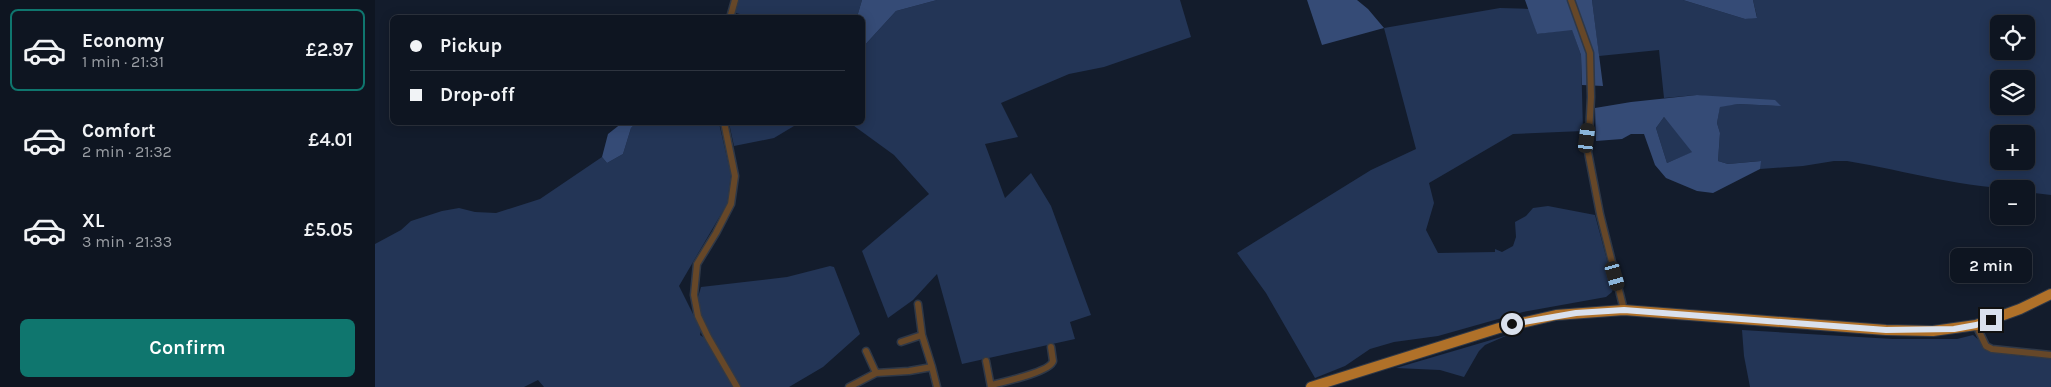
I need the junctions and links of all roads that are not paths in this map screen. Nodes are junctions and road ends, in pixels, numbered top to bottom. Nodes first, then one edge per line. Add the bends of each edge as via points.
1 (735, 0) edge
2 (1571, 0) edge
3 (731, 15) edge
4 (725, 125) edge
5 (2051, 294) edge
6 (918, 304) dead end
7 (1624, 310) junction
8 (1976, 325) junction
9 (923, 335) junction
10 (901, 342) dead end
11 (1051, 347) dead end
12 (866, 350) dead end
13 (2051, 355) edge
14 (986, 361) dead end
15 (932, 366) junction
16 (876, 373) junction
17 (991, 386) edge
18 (737, 387) edge
19 (849, 387) edge
20 (937, 387) edge
21 (1311, 387) edge

1 - 3 street
2 - 7 street via 1590,53 1588,152
4 - 18 street via 735,176 731,204 697,264 694,295 698,316 708,338
5 - 8 main road
6 - 9 street
7 - 8 main road via 1886,330 1933,331
7 - 21 main road via 1576,313 1512,324
8 - 13 street via 1986,346 1992,350
9 - 10 street
9 - 15 street
11 - 17 street via 1053,361 1049,367
12 - 16 street
14 - 17 street
15 - 16 street
15 - 20 street
16 - 19 street

